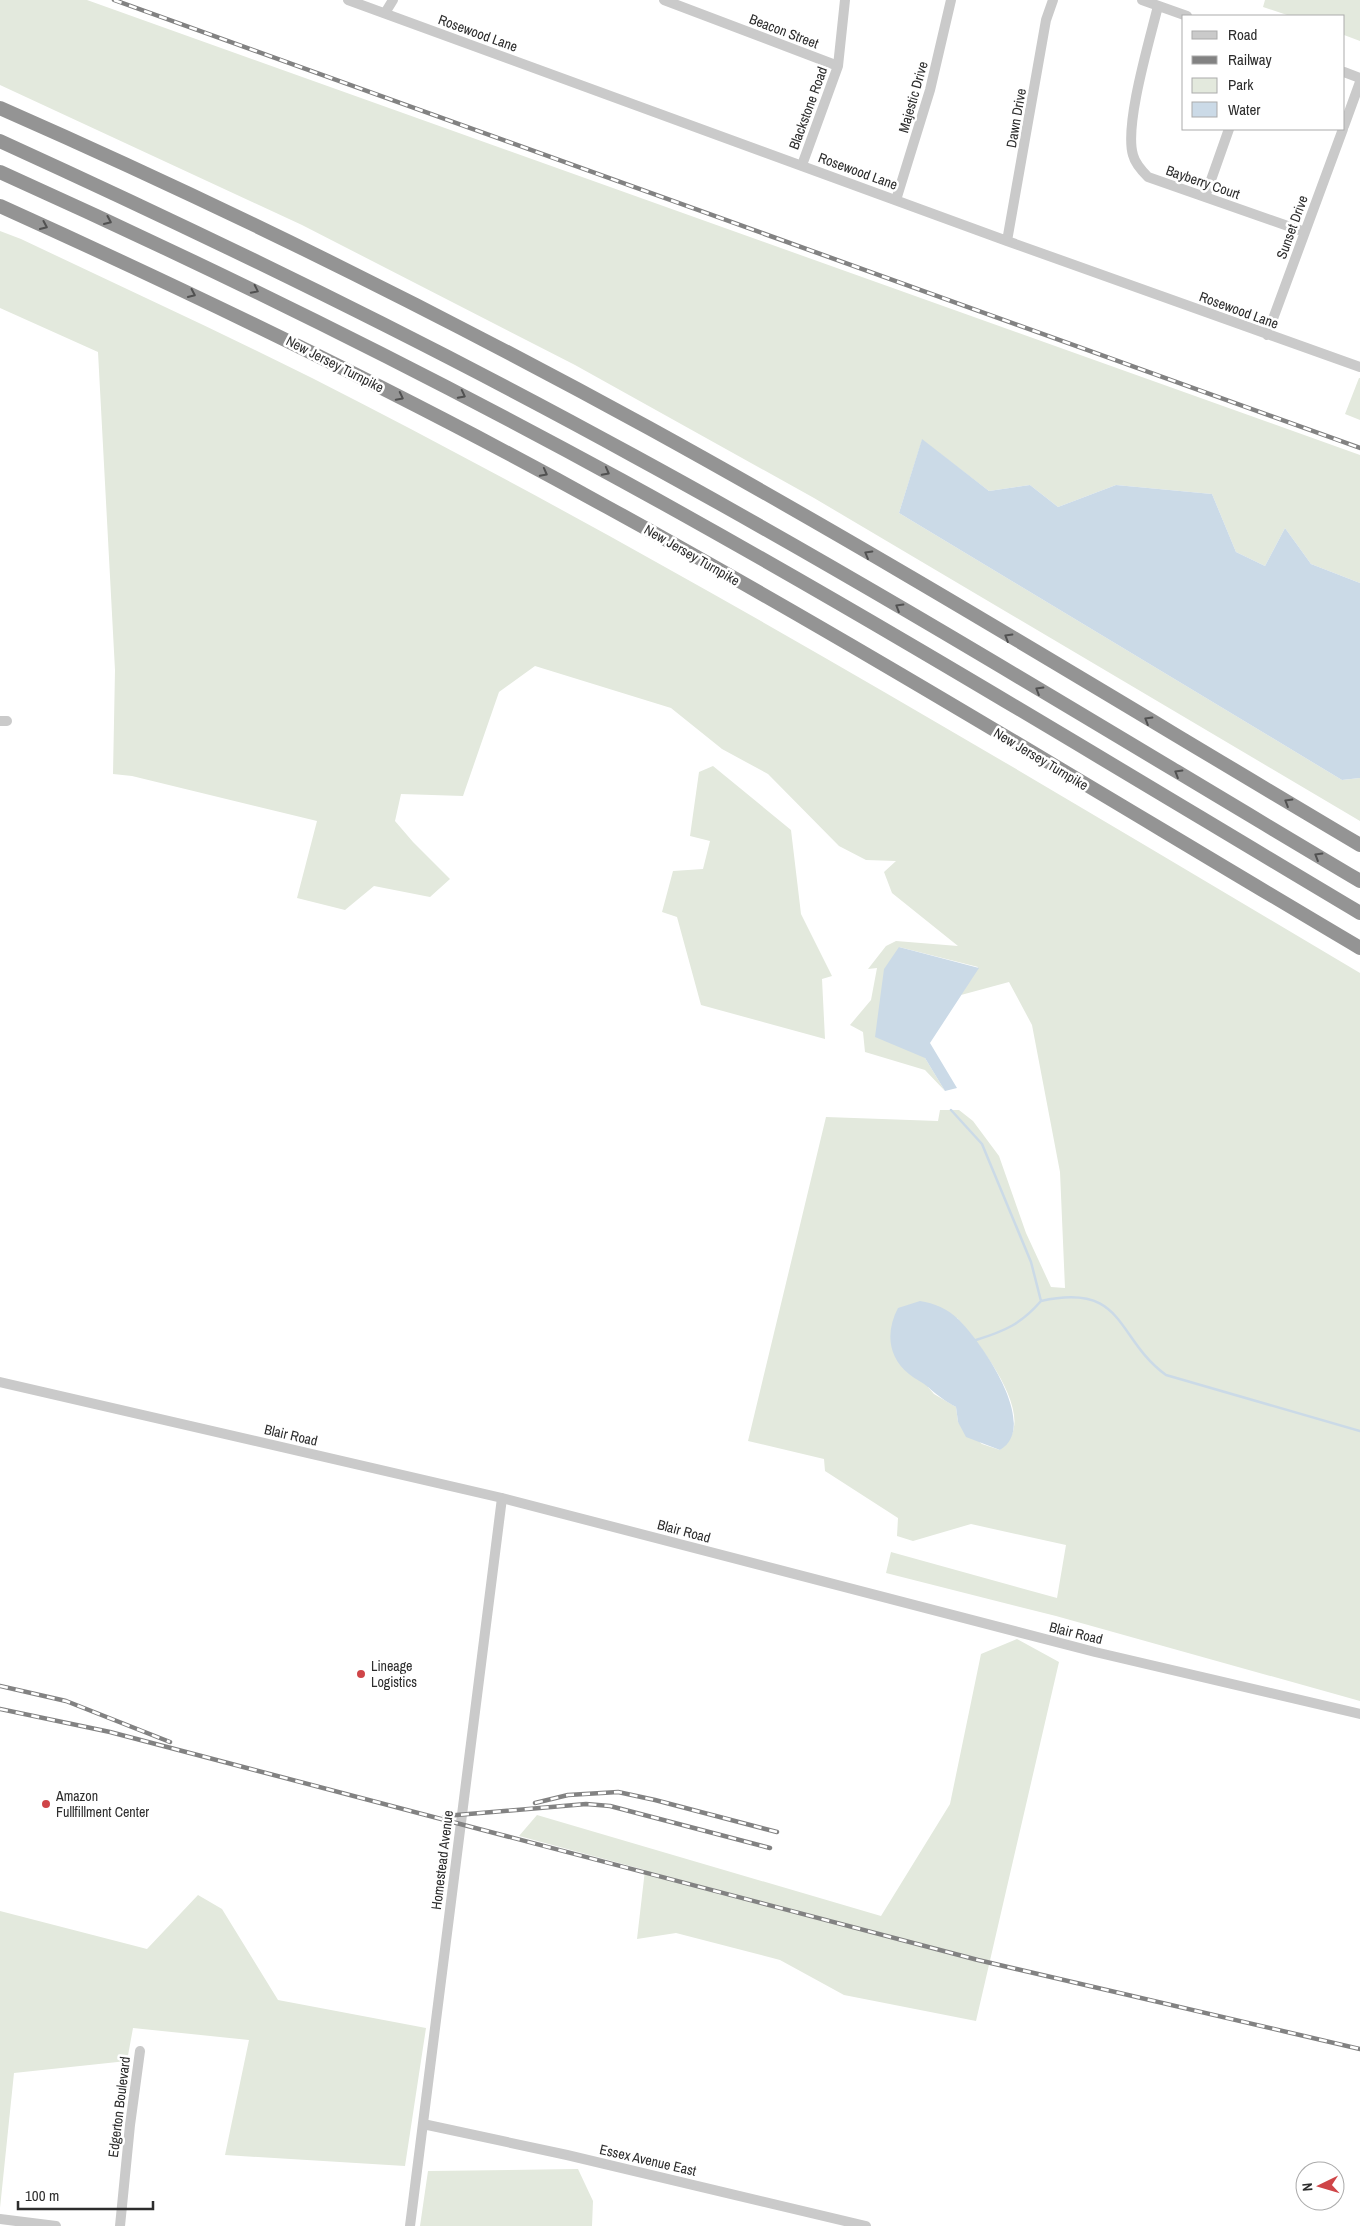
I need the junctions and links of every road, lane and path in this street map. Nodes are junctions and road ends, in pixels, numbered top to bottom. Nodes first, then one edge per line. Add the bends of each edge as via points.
1 (348, 0) edge
2 (393, 0) edge
3 (664, 0) edge
4 (845, 0) edge
5 (951, 0) edge
6 (1052, 0) edge
7 (1142, 0) edge
8 (1158, 6) junction
9 (385, 14) junction
10 (1184, 15) edge
11 (838, 66) junction
12 (1345, 72) edge
13 (1360, 78) edge
14 (1360, 82) edge
15 (0, 108) edge
16 (1345, 122) edge
17 (1229, 130) edge
18 (1342, 130) edge
19 (0, 141) edge
20 (802, 165) junction
21 (0, 172) edge
22 (1205, 197) junction
23 (896, 200) junction
24 (0, 206) edge
25 (1305, 232) junction
26 (1007, 241) junction
27 (1267, 335) junction
28 (1360, 367) edge
29 (1360, 845) edge
30 (1360, 881) edge
31 (1360, 913) edge
32 (1360, 948) edge
33 (0, 1382) edge
34 (502, 1498) junction
35 (1360, 1714) edge
36 (140, 2051) dead end
37 (423, 2124) junction
38 (0, 2219) edge
39 (18, 2224) edge
40 (56, 2226) edge
41 (120, 2226) edge
42 (410, 2226) edge
43 (866, 2226) edge

1 - 9 street, Rosewood Lane
2 - 9 street
3 - 11 street, Beacon Street
4 - 11 street, Blackstone Road
5 - 23 street, Majestic Drive via 930,90
6 - 26 street, Dawn Drive
7 - 8 street
8 - 10 street
8 - 22 street, Bayberry Court via 1132,118 1133,155 1148,177
9 - 20 street, Rosewood Lane
11 - 20 street, Blackstone Road
12 - 13 street
14 - 16 street, Sunset Drive
29 -> 15 highway via 877,559 641,424 266,230
17 - 22 street
18 - 25 street, Sunset Drive
30 -> 19 highway via 852,580 626,451 364,313
20 - 23 street, Rosewood Lane
21 -> 31 highway via 130,230 351,338 621,480 849,610
22 - 25 street, Bayberry Court
23 - 26 street, Rosewood Lane
24 -> 32 highway, New Jersey Turnpike via 228,310 607,506 824,630
25 - 27 street, Sunset Drive
26 - 27 street, Rosewood Lane
27 - 28 street, Rosewood Lane
33 - 34 street, Blair Road
34 - 35 street, Blair Road via 1095,1652
34 - 37 street, Homestead Avenue
36 - 41 street, Edgerton Boulevard
37 - 42 street, Homestead Avenue
37 - 43 street, Essex Avenue East
38 - 39 street
39 - 40 street

